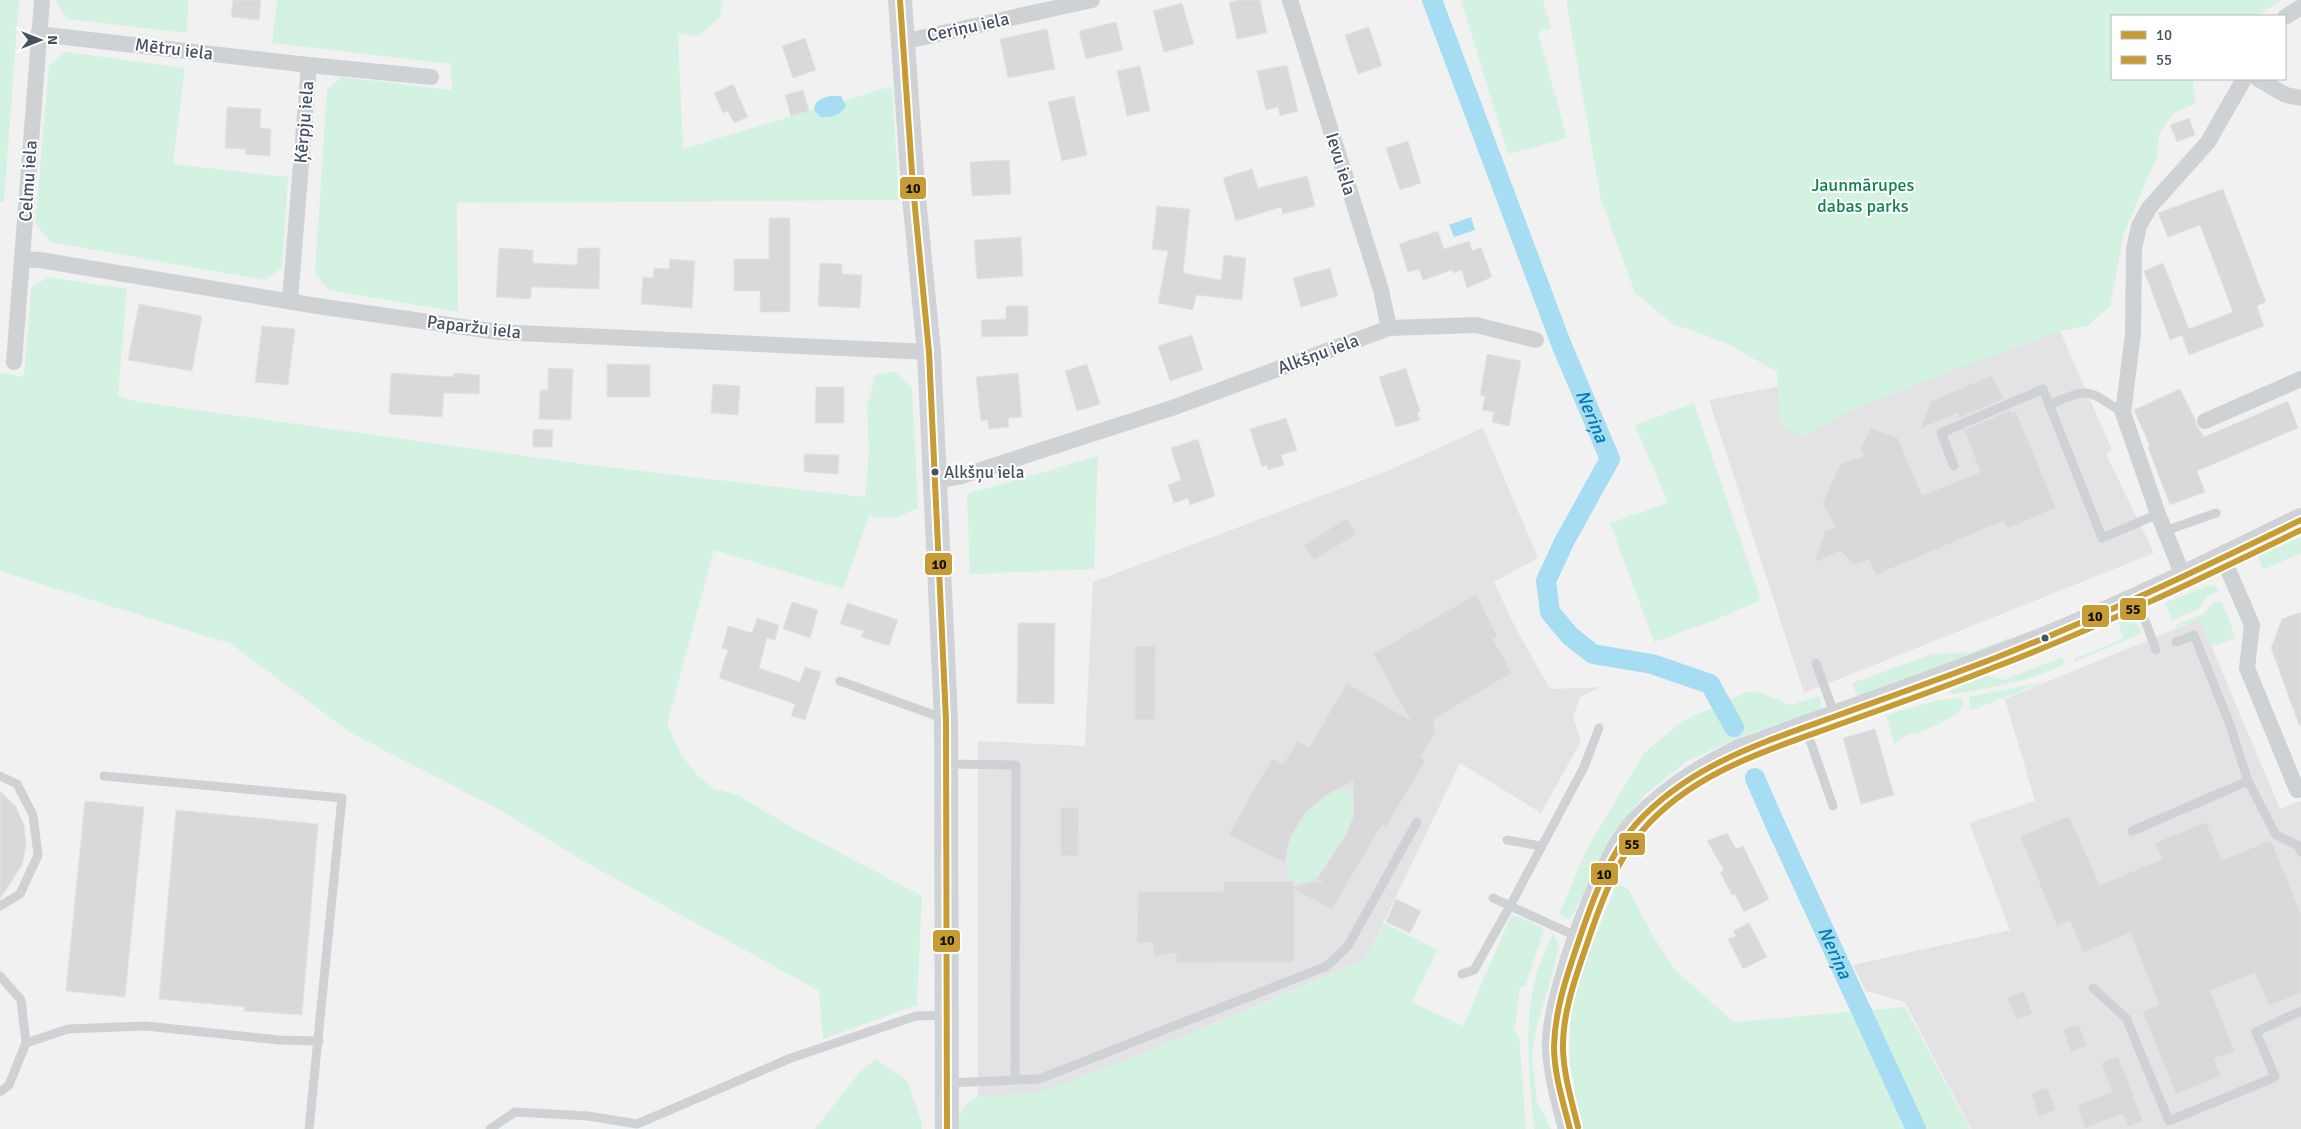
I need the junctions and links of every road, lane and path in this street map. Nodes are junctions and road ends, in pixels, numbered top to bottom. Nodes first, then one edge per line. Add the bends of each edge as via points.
1 (42, 0) edge
2 (900, 0) edge
3 (1092, 0) edge
4 (1290, 0) edge
5 (2301, 7) edge
6 (2286, 16) edge
7 (38, 34) junction
8 (902, 42) junction
9 (309, 65) junction
10 (430, 77) dead end
11 (2243, 80) edge
12 (2260, 80) edge
13 (2301, 98) edge
14 (22, 259) junction
15 (290, 300) junction
16 (1389, 328) junction
17 (1536, 340) dead end
18 (929, 352) junction
19 (14, 362) dead end
20 (2301, 379) edge
21 (2049, 405) junction
22 (2123, 413) junction
23 (2205, 421) dead end
24 (1954, 466) dead end
25 (934, 481) junction
26 (2216, 512) dead end
27 (2158, 514) junction
28 (2301, 520) edge
29 (2165, 531) junction
30 (2223, 558) junction
31 (2184, 578) junction
32 (2137, 599) junction
33 (2176, 642) dead end
34 (2156, 650) dead end
35 (1816, 663) dead end
36 (840, 681) dead end
37 (1835, 716) junction
38 (946, 720) junction
39 (1805, 727) junction
40 (1598, 728) dead end
41 (946, 764) junction
42 (0, 776) edge
43 (104, 776) dead end
44 (2248, 781) junction
45 (2297, 790) dead end
46 (1833, 806) dead end
47 (1417, 822) dead end
48 (2132, 830) dead end
49 (1507, 840) dead end
50 (1540, 846) junction
51 (2301, 852) edge
52 (1493, 898) dead end
53 (0, 906) edge
54 (1510, 906) junction
55 (1580, 938) junction
56 (1462, 974) dead end
57 (0, 976) edge
58 (2093, 988) dead end
59 (2301, 1011) edge
60 (948, 1014) junction
61 (319, 1041) junction
62 (26, 1043) junction
63 (1015, 1080) junction
64 (947, 1083) junction
65 (0, 1092) edge
66 (309, 1129) edge
67 (490, 1129) edge
68 (947, 1129) edge
69 (1570, 1129) edge

1 - 7 street, Celmu iela
2 - 8 main road
3 - 8 street, Ceriņu iela
4 - 16 street, Ievu iela via 1381,290
5 - 6 street
7 - 9 street, Mētru iela
7 - 14 street, Celmu iela
8 - 18 main road
9 - 10 street, Ķērpju iela
9 - 15 street, Ķērpju iela
11 - 22 street via 2208,142 2149,208 2139,226 2134,249 2133,334
12 - 13 street via 2286,95
14 - 15 street, Paparžu iela
14 - 19 street, Celmu iela
15 - 18 street, Paparžu iela via 498,332
16 - 17 street, Alkšņu iela via 1476,325
16 - 25 street, Alkšņu iela via 1172,408 962,476
18 - 25 main road
20 - 23 street
21 - 22 lane via 2079,392 2094,394
21 - 24 lane via 2043,389 1941,433
21 - 27 lane via 2102,538
22 - 27 street
25 - 38 main road
26 - 29 lane
27 - 29 street
28 - 30 main road
29 - 31 street
30 - 31 main road
30 - 45 street via 2252,625 2247,668
31 - 32 main road
32 - 34 lane
32 - 37 main road via 2028,646
33 - 44 lane via 2194,635 2229,722
35 - 37 lane
36 - 38 lane
37 - 39 main road
38 - 41 main road
39 - 46 lane
39 - 55 main road via 1707,767 1658,802 1621,842
40 - 50 lane via 1584,767
41 - 60 main road
41 - 63 lane via 1016,765
42 - 53 lane via 18,784 33,815 38,855 20,894
43 - 61 lane via 342,798
44 - 48 lane
44 - 51 lane via 2276,835 2299,846
47 - 63 lane via 1348,946 1326,966 1039,1079
49 - 50 lane
50 - 54 lane
52 - 54 lane
54 - 55 lane
54 - 56 lane via 1474,970
55 - 69 main road via 1557,1009 1553,1046 1558,1085
57 - 62 lane via 21,1000
58 - 59 lane via 2126,1018 2170,1120 2275,1077 2256,1032
60 - 64 main road
60 - 67 lane via 916,1016 792,1058 637,1124 588,1116 515,1112
61 - 62 lane via 144,1026 68,1029
61 - 66 lane
62 - 65 lane via 9,1085
63 - 64 lane
64 - 68 main road

